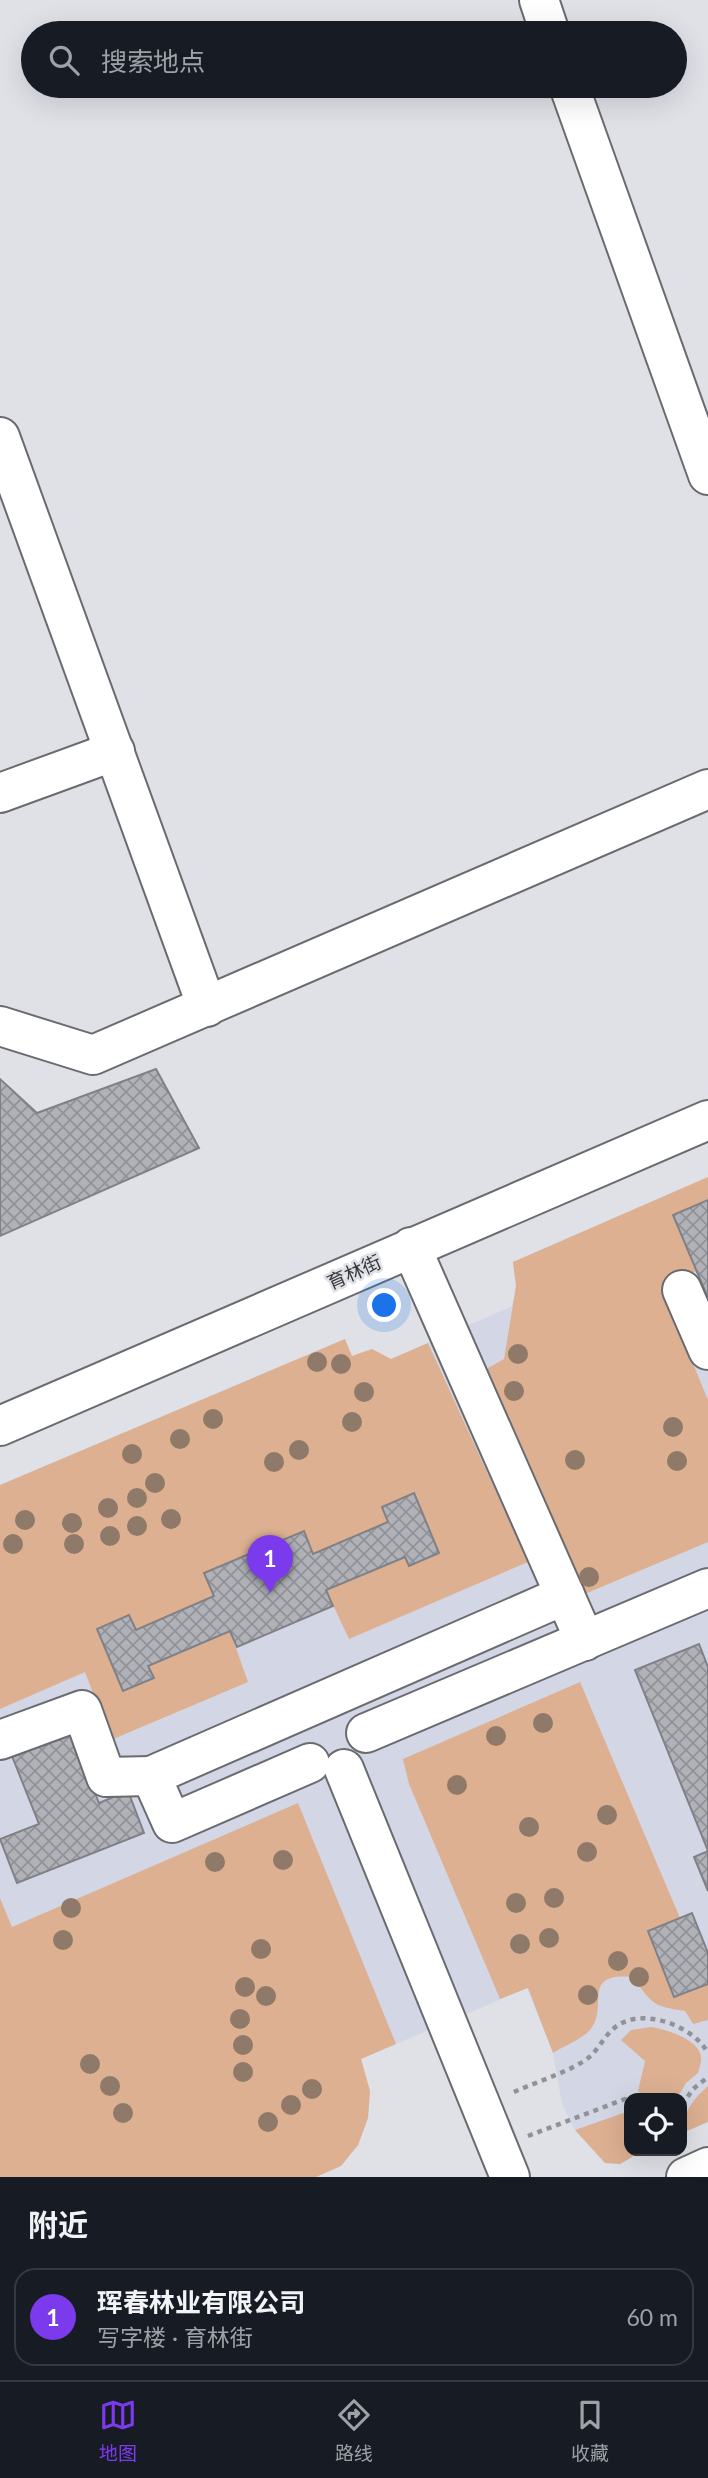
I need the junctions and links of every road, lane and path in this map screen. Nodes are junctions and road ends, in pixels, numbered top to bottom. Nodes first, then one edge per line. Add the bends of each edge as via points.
1 (538, 0) edge
2 (546, 21) edge
3 (573, 98) edge
4 (0, 438) edge
5 (708, 475) edge
6 (115, 751) junction
7 (708, 789) edge
8 (0, 793) edge
9 (208, 1007) junction
10 (0, 1026) edge
11 (708, 1120) edge
12 (411, 1247) junction
13 (682, 1290) dead end
14 (708, 1350) edge
15 (0, 1426) edge
16 (708, 1588) edge
17 (565, 1595) junction
18 (585, 1642) junction
19 (317, 1703) junction
20 (366, 1734) junction
21 (0, 1741) edge
22 (327, 1766) junction
23 (151, 1776) junction
24 (708, 2053) edge
25 (708, 2077) edge
26 (687, 2098) edge
27 (624, 2100) edge
28 (481, 2106) junction
29 (504, 2162) edge
30 (708, 2167) edge
31 (686, 2177) edge

1 - 2 street
3 - 5 street
4 - 6 street
6 - 8 street
6 - 9 street
7 - 9 street
9 - 10 street via 93,1055
11 - 12 street, 育林街
12 - 15 street, 育林街
12 - 17 street
13 - 14 street
16 - 18 street
17 - 18 street
17 - 19 street
18 - 20 street
19 - 20 street via 349,1706 363,1722
19 - 22 street via 300,1720 297,1744 301,1755
19 - 23 street
20 - 22 street via 361,1754
21 - 23 street via 82,1710 106,1777
22 - 23 street via 172,1823
22 - 28 street
24 - 28 path via 691,2032 669,2022 630,2021 614,2028 582,2062
25 - 26 path
27 - 29 path
28 - 29 street
30 - 31 street

